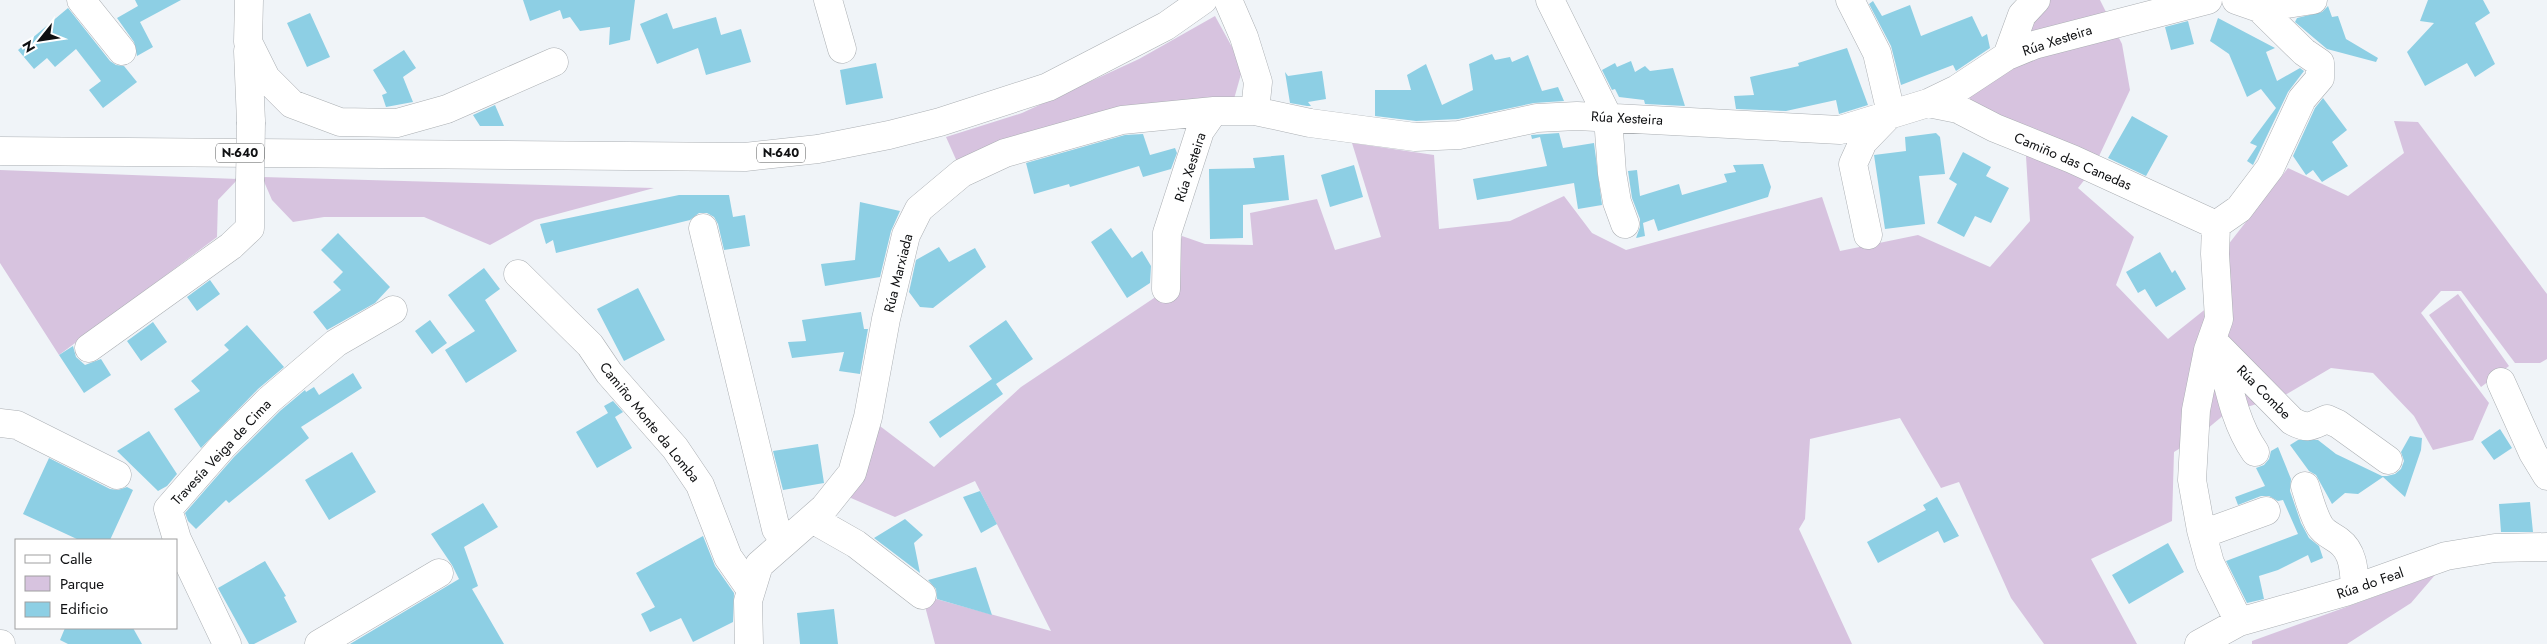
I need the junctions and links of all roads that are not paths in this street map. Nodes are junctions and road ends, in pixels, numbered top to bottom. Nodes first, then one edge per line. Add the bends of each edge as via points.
1 (81, 0) edge
2 (249, 0) edge
3 (828, 0) edge
4 (1203, 0) edge
5 (1228, 0) edge
6 (1550, 0) edge
7 (1850, 0) edge
8 (2036, 0) edge
9 (2208, 0) edge
10 (2313, 0) edge
11 (2247, 4) edge
12 (248, 42) junction
13 (842, 49) dead end
14 (122, 51) dead end
15 (2007, 56) junction
16 (554, 62) dead end
17 (1928, 102) junction
18 (1214, 111) junction
19 (1255, 111) junction
20 (1891, 113) junction
21 (1608, 117) junction
22 (0, 151) edge
23 (1625, 224) dead end
24 (2216, 225) junction
25 (703, 228) dead end
26 (1868, 235) dead end
27 (518, 274) dead end
28 (1166, 290) dead end
29 (393, 310) dead end
30 (2217, 339) junction
31 (89, 348) dead end
32 (2501, 382) dead end
33 (0, 424) edge
34 (0, 430) edge
35 (0, 438) edge
36 (2255, 452) dead end
37 (2388, 460) dead end
38 (117, 475) dead end
39 (2547, 476) edge
40 (2305, 486) dead end
41 (2266, 511) dead end
42 (812, 519) junction
43 (2201, 530) junction
44 (177, 539) edge
45 (178, 541) edge
46 (785, 542) junction
47 (2547, 547) edge
48 (439, 573) dead end
49 (2355, 588) junction
50 (751, 590) junction
51 (922, 595) dead end
52 (2238, 622) junction
53 (227, 644) edge
54 (319, 644) edge
55 (749, 644) edge
56 (2199, 644) edge

1 - 14 main road
2 - 12 main road
3 - 13 main road
4 - 22 main road, N-640 via 1166,26 1048,87 940,122 818,149 745,157
5 - 19 main road via 1258,82
6 - 21 main road
7 - 20 main road via 1877,53
8 - 15 main road via 2022,15
9 - 15 main road, Rúa Xesteira via 2100,26
10 - 11 main road
11 - 24 main road via 2320,63 2320,78 2302,99 2270,168 2239,209
12 - 16 main road via 266,78 292,104 340,122 397,123 447,109
12 - 31 main road, bridge via 252,122 250,228 231,246
15 - 17 main road, Rúa Xesteira via 1957,89
17 - 20 main road, Rúa Xesteira
17 - 24 main road, Camiño das Canedas via 1958,109
18 - 19 main road, Rúa Xesteira
18 - 28 main road, Rúa Xesteira via 1200,131 1167,233
18 - 42 main road, Rúa Marxiada via 1122,120 1005,153 962,173 919,209 906,235 868,417 852,473
19 - 21 main road, Rúa Xesteira via 1415,137 1459,135 1537,118
20 - 21 main road, Rúa Xesteira via 1840,130
20 - 26 main road via 1863,142 1853,164
21 - 23 main road via 1612,173
24 - 30 main road
25 - 46 main road via 776,529
27 - 50 main road, Camiño Monte da Lomba via 590,344 609,373 675,448 700,485 728,557
29 - 44 main road, Travesía Veiga de Cima via 336,343 269,400 223,446 168,509
30 - 36 main road, Rúa Combe via 2236,411
30 - 37 main road, Rúa Combe via 2292,421 2304,427 2327,419
30 - 43 main road via 2208,350 2196,410 2192,480
32 - 39 main road
33 - 38 main road via 17,425
34 - 35 main road
40 - 49 main road via 2320,525 2348,551
41 - 43 main road via 2208,532
42 - 46 main road, Rúa Marxiada
42 - 51 main road via 856,544
43 - 52 main road via 2210,563
45 - 53 main road, Travesía Veiga de Cima
46 - 50 main road, Rúa Marxiada via 759,565
47 - 49 main road, Rúa do Feal via 2495,548 2446,556
48 - 54 main road
49 - 52 main road, Rúa do Feal
50 - 55 main road, Rúa Marxiada via 748,601
52 - 56 main road, Rúa do Feal

